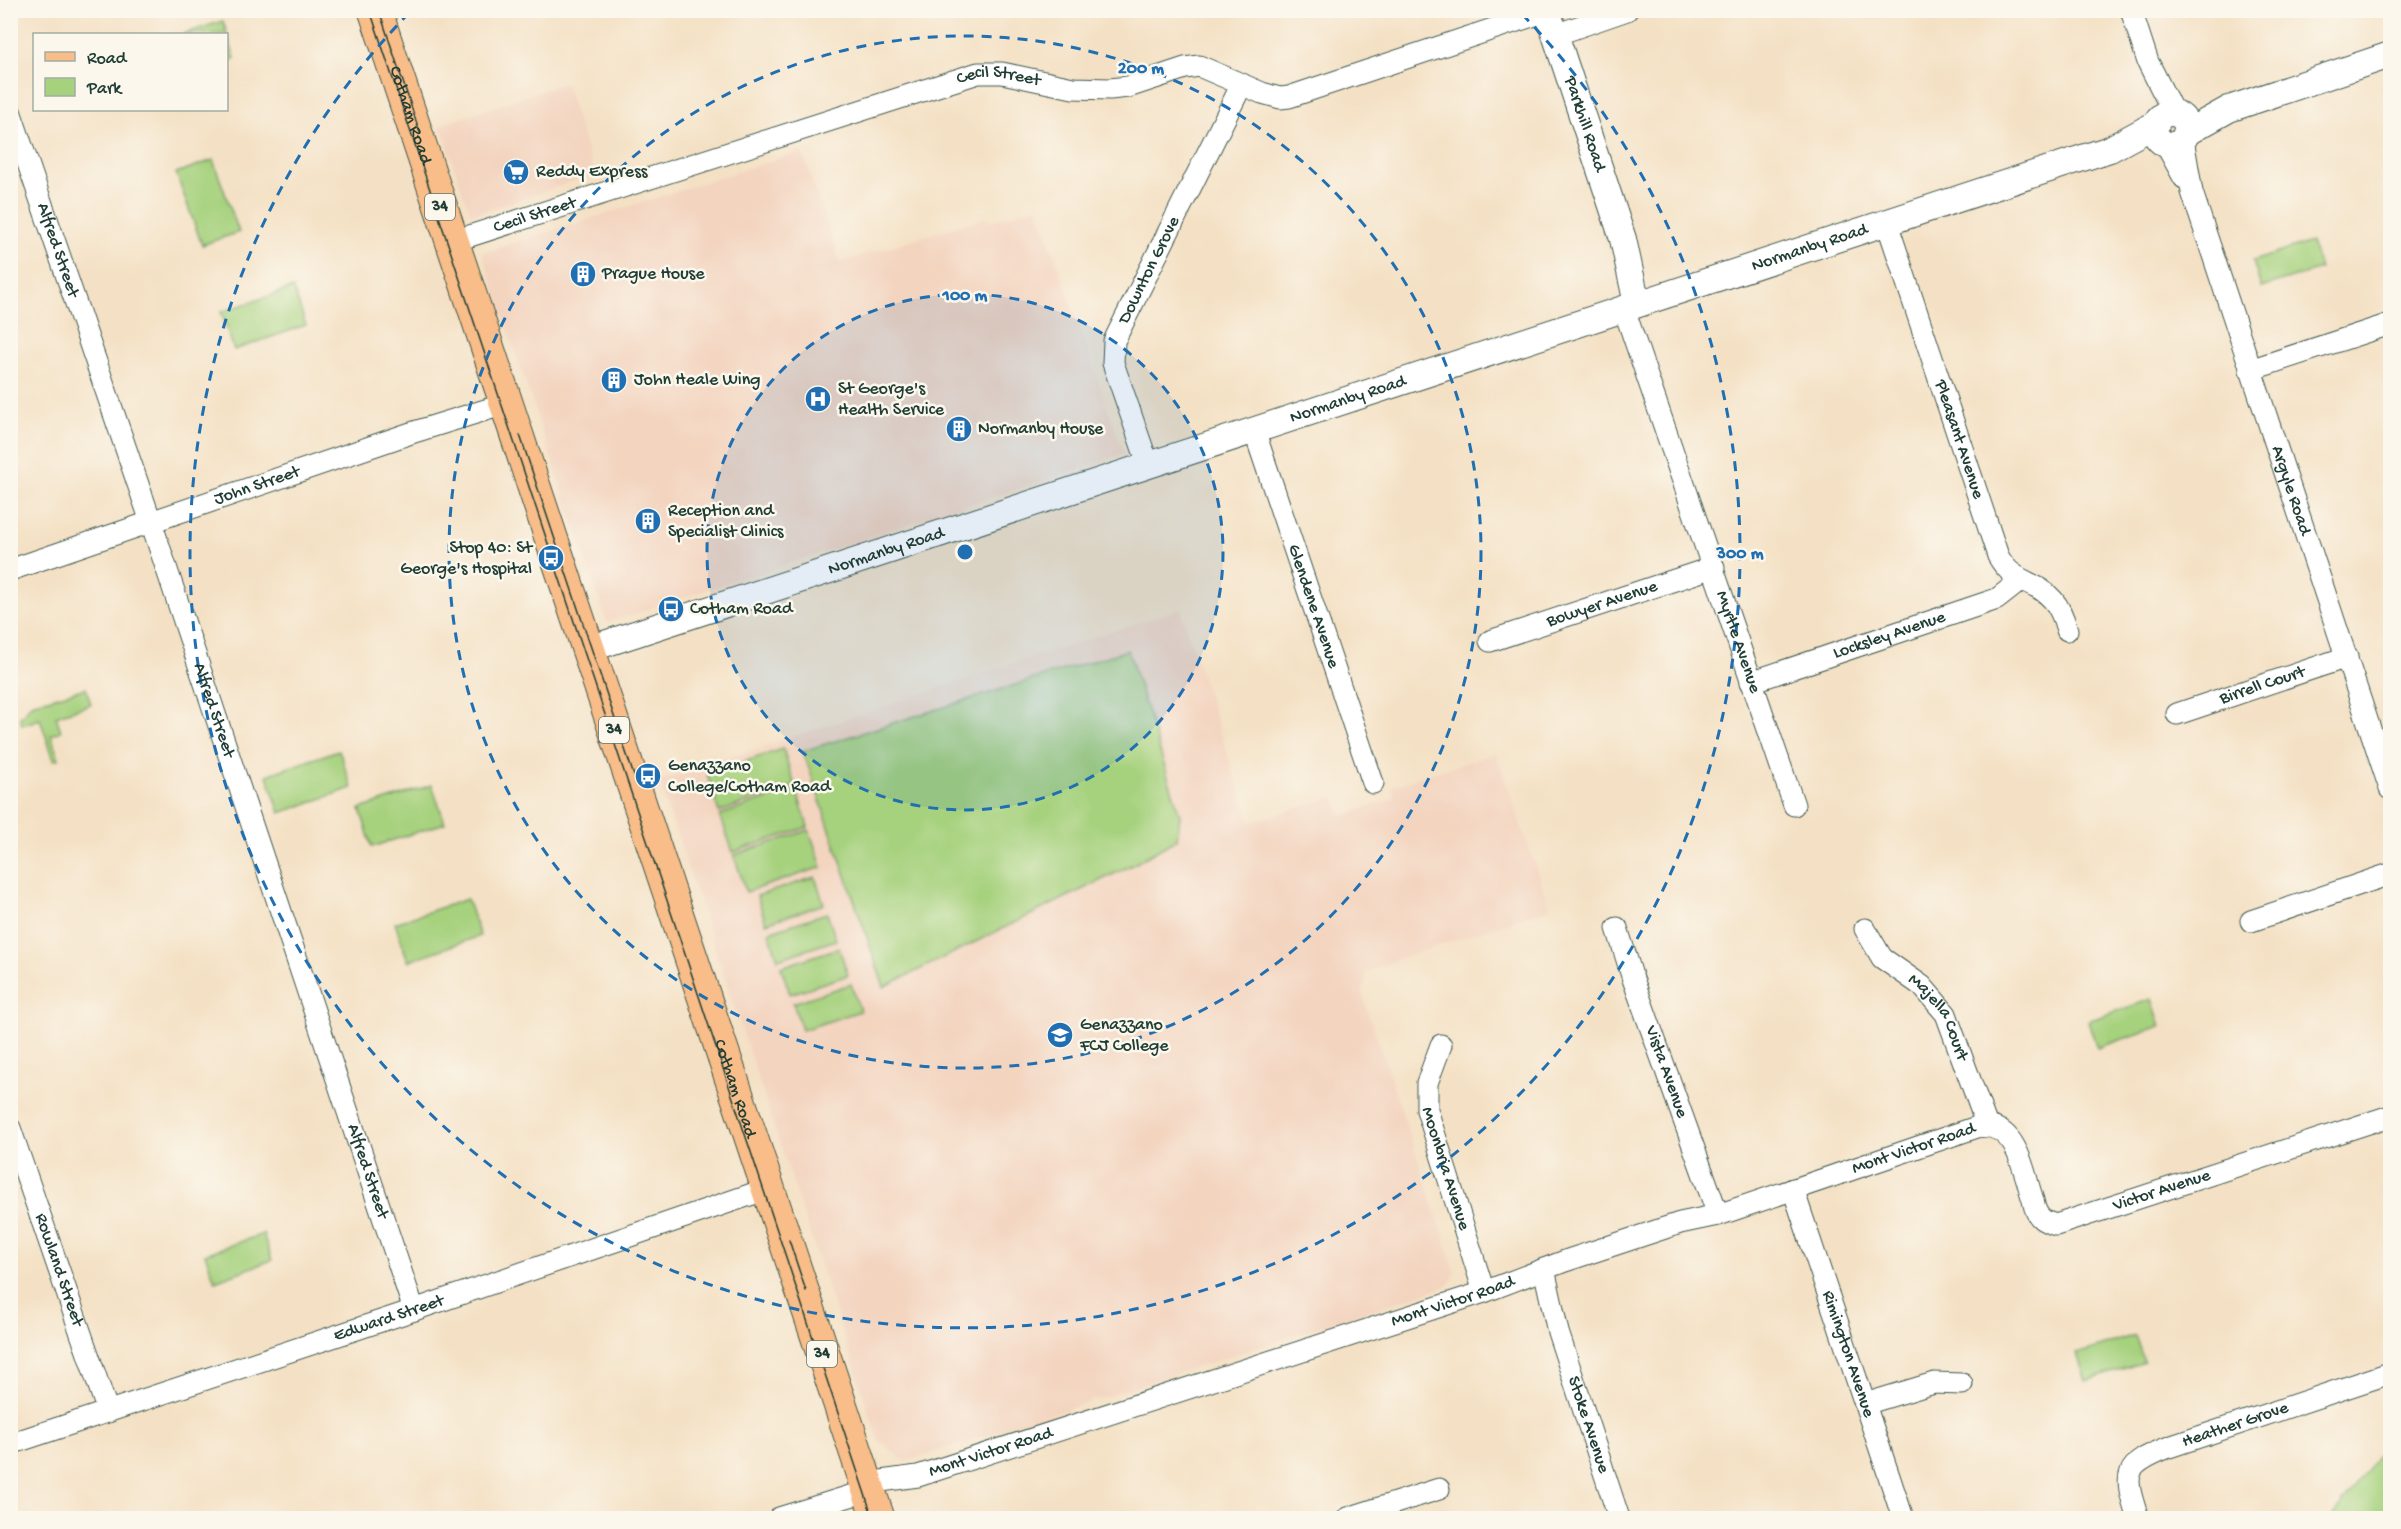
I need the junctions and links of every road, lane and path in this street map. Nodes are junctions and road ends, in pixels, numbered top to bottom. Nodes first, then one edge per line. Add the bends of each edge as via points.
1 (375, 10) edge
2 (1627, 10) edge
3 (2131, 10) edge
4 (1549, 19) edge
5 (2391, 56) edge
6 (1242, 84) junction
7 (10, 111) edge
8 (2170, 129) junction
9 (1887, 223) junction
10 (451, 242) junction
11 (1638, 304) junction
12 (2391, 324) edge
13 (2250, 370) junction
14 (506, 404) junction
15 (1254, 430) junction
16 (1148, 464) junction
17 (151, 522) junction
18 (1714, 567) junction
19 (10, 570) edge
20 (2020, 581) junction
21 (2067, 630) dead end
22 (1490, 641) dead end
23 (586, 650) junction
24 (2347, 657) junction
25 (1751, 682) junction
26 (2177, 714) dead end
27 (1373, 783) dead end
28 (2391, 789) edge
29 (1794, 805) dead end
30 (2391, 874) edge
31 (2251, 921) dead end
32 (1617, 928) dead end
33 (1865, 928) dead end
34 (1441, 1045) dead end
35 (2391, 1116) edge
36 (1987, 1126) junction
37 (10, 1128) edge
38 (766, 1189) junction
39 (1793, 1189) junction
40 (1718, 1215) junction
41 (1536, 1272) junction
42 (1484, 1292) junction
43 (414, 1310) junction
44 (2391, 1373) edge
45 (1962, 1384) dead end
46 (1865, 1404) junction
47 (108, 1412) junction
48 (10, 1444) edge
49 (1439, 1489) dead end
50 (871, 1499) edge
51 (780, 1518) edge
52 (1348, 1518) edge
53 (1619, 1518) edge
54 (1903, 1518) edge
55 (2138, 1518) edge

1 - 10 main road, Cotham Road / 34
2 - 4 street, Cecil Street
3 - 8 street, Argyle Road
4 - 6 street, Cecil Street via 1300,94 1280,98
4 - 11 street, Parkhill Road via 1623,238
5 - 8 street, Normanby Road
6 - 10 street, Cecil Street via 1199,66 1128,87 1100,89 1002,73 978,73
6 - 16 street, Downton Grove via 1114,341 1113,363
7 - 17 street, Alfred Street
8 - 9 street, Normanby Road
8 - 13 street, Argyle Road
9 - 11 street, Normanby Road
9 - 20 street, Pleasant Avenue via 1998,556
10 - 14 main road, Cotham Road / 34
11 - 15 street, Normanby Road
11 - 18 street, Myrtle Avenue
12 - 13 street
13 - 24 street, Argyle Road
14 - 17 street, John Street
14 - 23 main road, Cotham Road / 34
15 - 16 street, Normanby Road
15 - 27 street, Glendene Avenue
16 - 23 street, Normanby Road
17 - 19 street, John Street
17 - 43 street, Alfred Street
18 - 22 street, Bowyer Avenue
18 - 25 street, Myrtle Avenue
20 - 21 street, Pleasant Avenue via 2052,598
20 - 25 street, Locksley Avenue via 1997,599
23 - 38 main road, Cotham Road / 34
24 - 26 street, Birrell Court
24 - 28 street, Argyle Road
25 - 29 street, Myrtle Avenue
30 - 31 street
32 - 40 street, Vista Avenue
33 - 36 street, Majella Court via 1882,958 1922,986 1946,1014
34 - 42 street, Moonbria Avenue via 1427,1083 1426,1110
35 - 36 street, Victor Avenue via 2056,1225 2037,1214 2010,1138 1996,1127
36 - 39 street, Mont Victor Road
37 - 47 street, Rowland Street
38 - 43 street, Edward Street
38 - 50 main road, Cotham Road / 34
39 - 40 street, Mont Victor Road
39 - 46 street, Rimington Avenue
40 - 41 street, Mont Victor Road via 1680,1223
41 - 42 street, Mont Victor Road
41 - 53 street, Stoke Avenue
42 - 50 street, Mont Victor Road via 918,1476
43 - 47 street, Edward Street
44 - 55 street, Heather Grove via 2169,1446 2142,1459 2128,1476
45 - 46 street via 1934,1383
46 - 54 street, Rimington Avenue
47 - 48 street, Edward Street
49 - 52 street
50 - 51 street, Mont Victor Road via 850,1496

